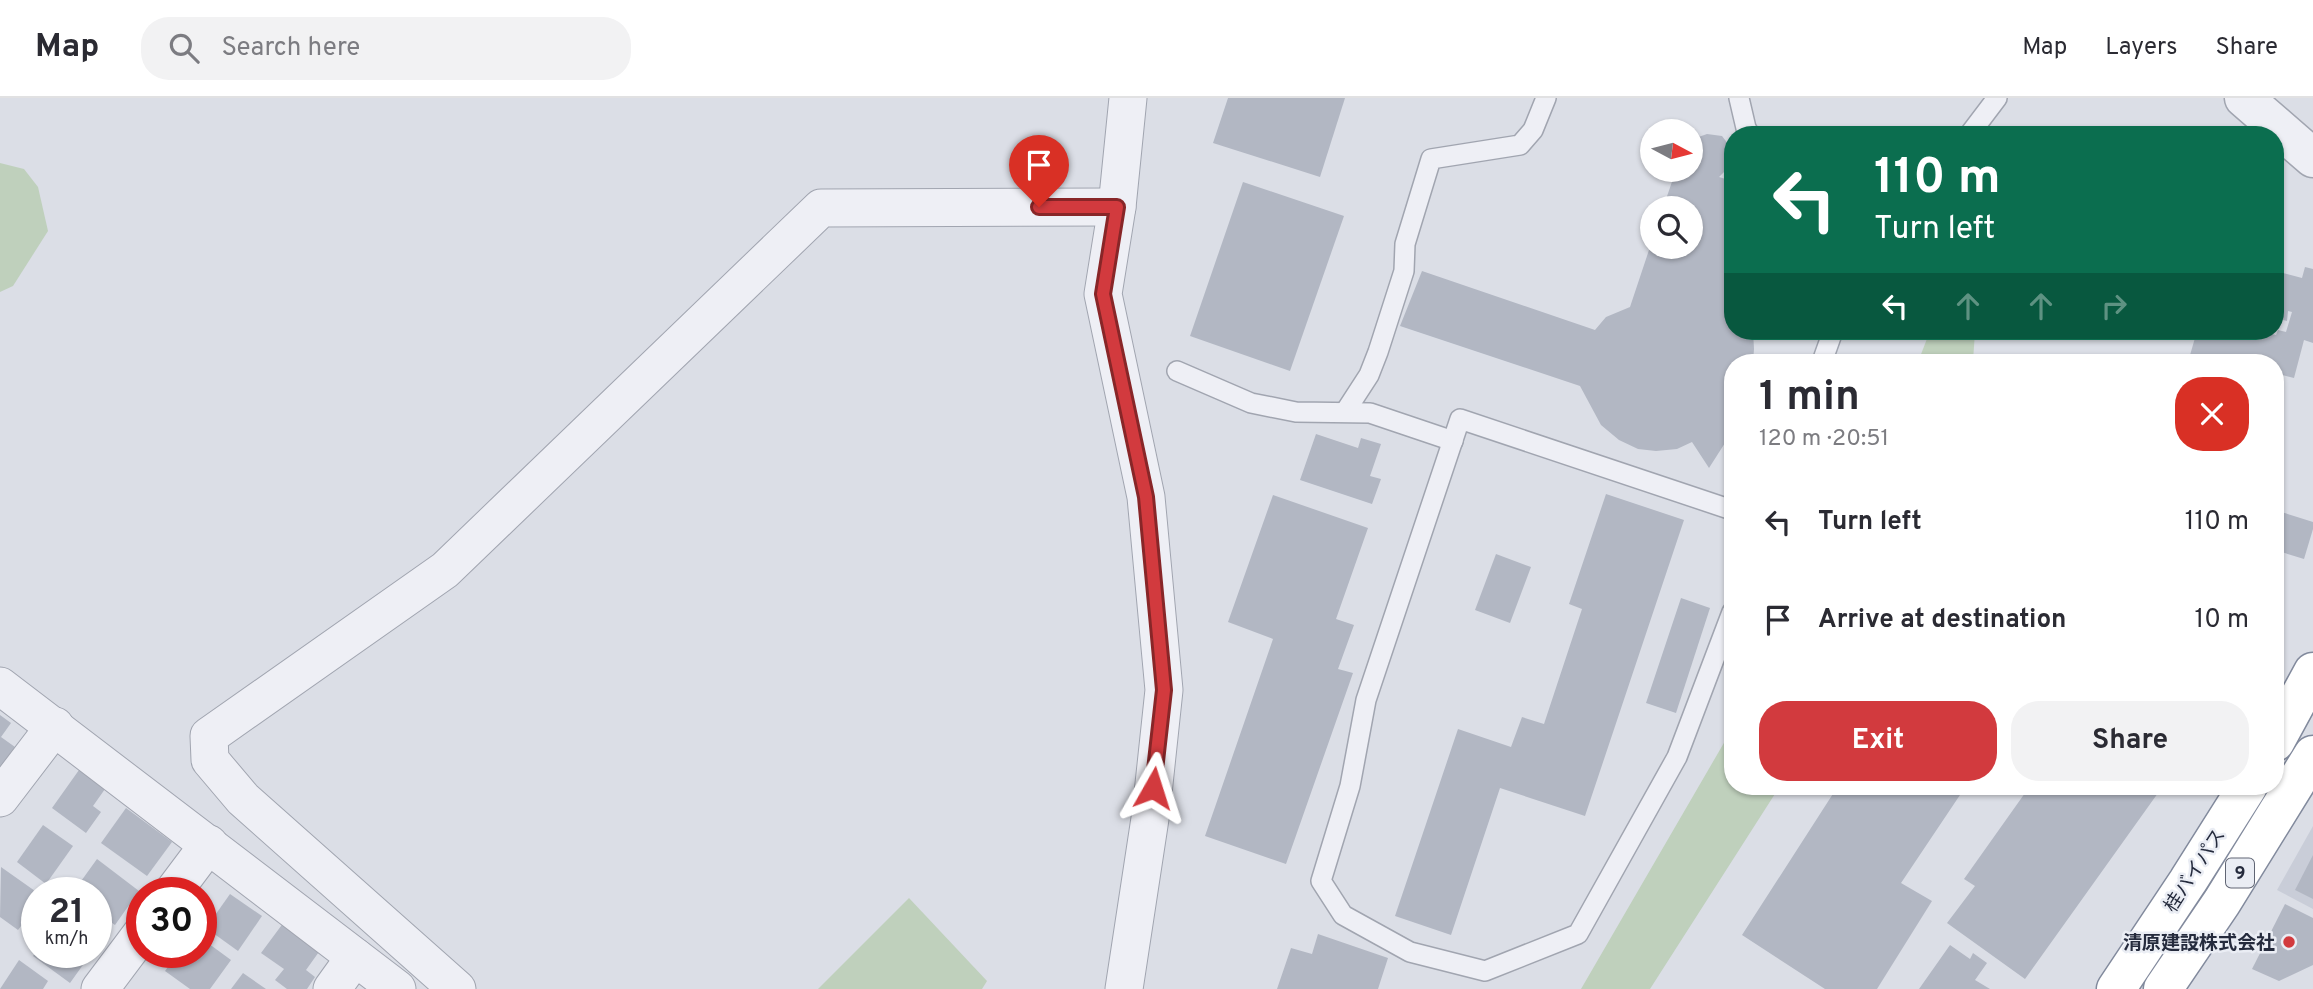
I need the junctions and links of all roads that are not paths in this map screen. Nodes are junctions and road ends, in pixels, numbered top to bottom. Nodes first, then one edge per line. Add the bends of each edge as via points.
1 (1128, 98) edge
2 (1546, 98) edge
3 (1739, 98) edge
4 (1997, 98) edge
5 (2244, 98) edge
6 (1746, 126) edge
7 (1976, 126) edge
8 (2276, 126) edge
9 (2284, 133) edge
10 (2313, 158) edge
11 (1117, 207) junction
12 (1177, 371) dead end
13 (1345, 412) junction
14 (1453, 441) junction
15 (1724, 507) edge
16 (1724, 633) edge
17 (2313, 672) edge
18 (0, 686) edge
19 (2284, 725) edge
20 (55, 726) junction
21 (2313, 755) edge
22 (2242, 795) edge
23 (0, 798) edge
24 (209, 844) junction
25 (184, 877) edge
26 (126, 954) edge
27 (355, 957) junction
28 (100, 989) edge
29 (332, 989) edge
30 (397, 989) edge
31 (457, 989) edge
32 (1124, 989) edge
33 (2116, 989) edge
34 (2163, 989) edge

1 - 11 street
2 - 13 lane via 1533,130 1520,145 1431,159 1405,244 1404,271 1378,352
3 - 6 lane
4 - 7 lane
5 - 8 street
9 - 10 street
11 - 31 street via 821,208 445,570 209,736 210,760 243,799
11 - 32 street via 1103,294 1146,497 1164,690
12 - 13 lane via 1251,403 1296,412
13 - 14 lane via 1370,413
14 - 15 lane via 1460,419
14 - 16 lane via 1366,700 1350,786 1321,881 1343,915 1410,952 1485,971 1578,933 1677,757
17 - 19 highway
18 - 20 street
20 - 23 street
20 - 24 street
21 - 34 highway, 桂バイパス / 9
22 - 33 highway, 桂バイパス / 9
24 - 25 street
24 - 27 street
26 - 28 street
27 - 29 street
27 - 30 street

